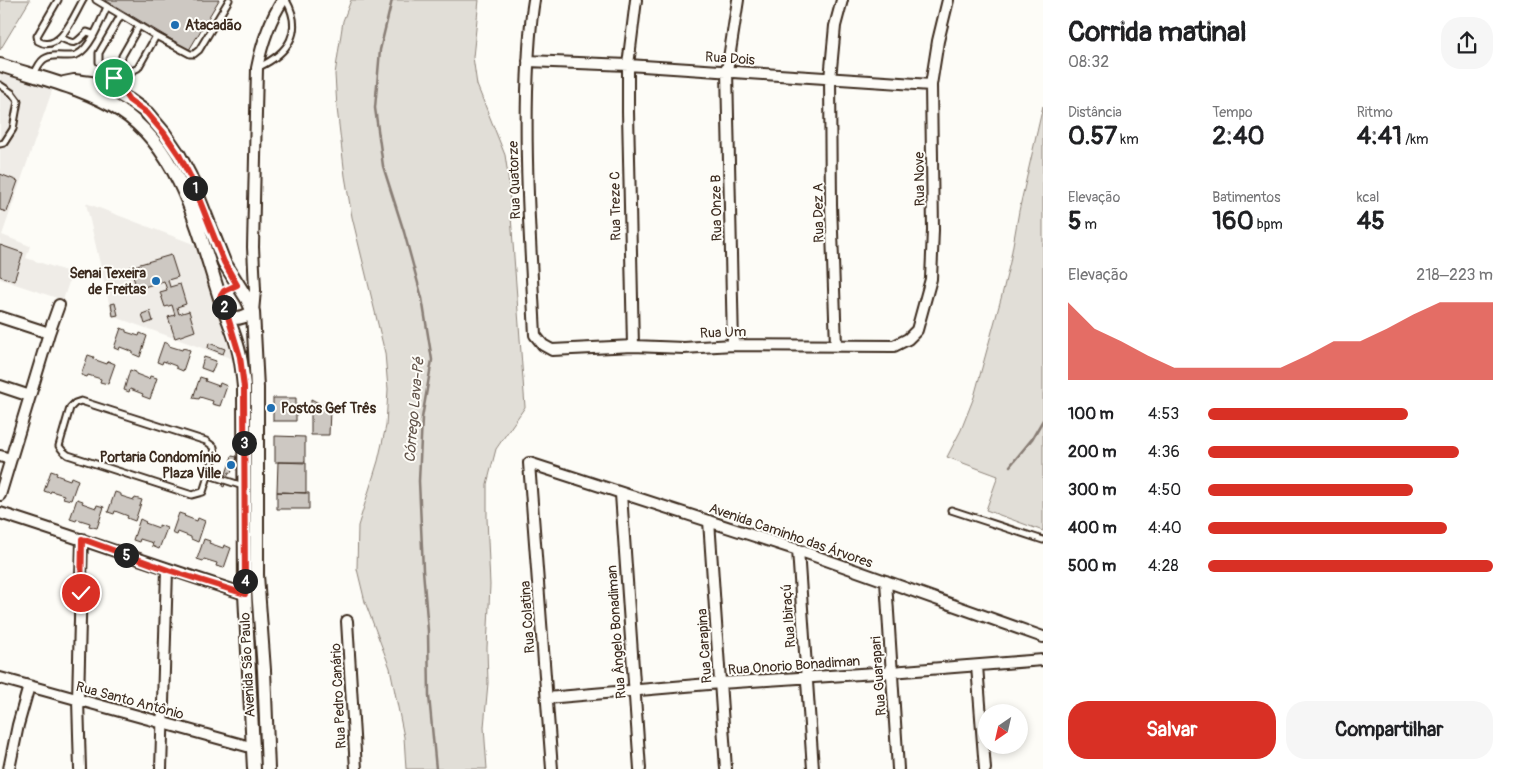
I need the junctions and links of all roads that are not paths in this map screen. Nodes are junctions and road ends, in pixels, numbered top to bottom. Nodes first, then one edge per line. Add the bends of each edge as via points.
1 (58, 0) edge
2 (83, 0) edge
3 (96, 0) edge
4 (229, 0) edge
5 (284, 0) edge
6 (534, 0) edge
7 (636, 0) edge
8 (738, 0) edge
9 (842, 0) edge
10 (948, 0) edge
11 (276, 5) edge
12 (107, 7) junction
13 (120, 15) junction
14 (139, 26) junction
15 (93, 34) junction
16 (156, 36) junction
17 (61, 38) junction
18 (528, 61) junction
19 (0, 65) edge
20 (628, 65) junction
21 (257, 68) junction
22 (728, 71) junction
23 (34, 76) junction
24 (830, 79) junction
25 (59, 84) junction
26 (0, 85) edge
27 (930, 85) junction
28 (129, 100) junction
29 (0, 144) edge
30 (255, 269) junction
31 (237, 285) junction
32 (220, 297) junction
33 (60, 305) dead end
34 (253, 312) junction
35 (0, 317) edge
36 (228, 317) junction
37 (49, 333) junction
38 (733, 345) junction
39 (836, 345) junction
40 (633, 346) junction
41 (894, 346) joint
42 (552, 350) joint
43 (0, 386) edge
44 (30, 396) junction
45 (5, 458) edge
46 (529, 463) joint
47 (209, 475) junction
48 (243, 486) junction
49 (621, 494) junction
50 (0, 495) edge
51 (951, 510) dead end
52 (0, 513) edge
53 (709, 521) junction
54 (82, 539) junction
55 (1043, 540) edge
56 (798, 550) junction
57 (168, 570) junction
58 (886, 582) junction
59 (245, 594) junction
60 (347, 621) dead end
61 (1043, 638) edge
62 (1043, 660) edge
63 (977, 666) junction
64 (891, 672) junction
65 (806, 677) junction
66 (0, 678) edge
67 (720, 683) junction
68 (29, 686) junction
69 (634, 690) junction
70 (547, 698) junction
71 (78, 700) junction
72 (162, 723) junction
73 (254, 748) junction
74 (10, 769) edge
75 (80, 769) edge
76 (161, 769) edge
77 (254, 769) edge
78 (268, 769) edge
79 (356, 769) edge
80 (552, 769) edge
81 (640, 769) edge
82 (726, 769) edge
83 (813, 769) edge
84 (898, 769) edge
85 (985, 769) edge

1 - 17 lane via 37,36 43,44
2 - 17 lane
3 - 12 lane
4 - 16 lane via 194,54
5 - 11 street
5 - 21 lane via 293,19 290,40 277,56
6 - 18 street, Rua Quatorze
7 - 20 street, Rua Treze C
8 - 22 street, Rua Onze B
9 - 24 street, Rua Dez A via 835,26
10 - 27 street, Rua Nove
11 - 21 street
12 - 13 lane
12 - 15 lane
13 - 14 lane
13 - 28 lane via 99,53 99,62
14 - 16 lane
14 - 16 lane via 122,56 122,66 132,71 138,68
15 - 17 lane via 87,32 77,43
15 - 23 lane via 77,55 43,58
18 - 20 street, Rua Dois
18 - 42 street, Rua Quatorze via 526,133 535,335
19 - 23 street, Avenida São Paulo
20 - 22 street, Rua Dois
20 - 40 street, Rua Treze C
21 - 30 street
22 - 24 street, Rua Dois
22 - 38 street, Rua Onze B
23 - 25 street, Avenida São Paulo
24 - 27 street, Rua Dois
24 - 39 street, Rua Dez A
25 - 28 street, Avenida São Paulo via 74,81 92,83
25 - 32 street, Avenida São Paulo via 91,95 121,111 155,140 180,182
26 - 29 lane via 18,101 13,129
27 - 41 street, Rua Nove via 934,230 931,279 917,330
28 - 31 street, Avenida São Paulo via 147,113 179,155 224,262
30 - 31 street
30 - 34 street
31 - 32 street via 224,291
31 - 34 street, Avenida São Paulo
32 - 36 street, Avenida São Paulo
33 - 37 street
34 - 36 street via 242,317
34 - 78 street, Avenida São Paulo via 257,388 257,576
35 - 37 street
36 - 48 street, Avenida São Paulo via 240,357 244,387
37 - 44 street
38 - 39 street, Rua Um
38 - 40 street, Rua Um via 684,348
39 - 41 street, Rua Um
40 - 42 street, Rua Um
43 - 44 street
44 - 45 street
45 - 50 street
46 - 49 street, Avenida Caminho das Árvores
46 - 70 street, Rua Colatina
47 - 47 lane via 215,454 214,447 206,441 81,402 70,408 60,446 68,455 192,495 203,492
47 - 48 lane
48 - 59 street, Avenida São Paulo
49 - 53 street, Avenida Caminho das Árvores
49 - 69 street, Rua Ângelo Bonadiman
51 - 55 lane
52 - 54 street
53 - 56 street, Avenida Caminho das Árvores
53 - 67 street, Rua Carapina
54 - 57 street
54 - 71 street
56 - 58 street, Avenida Caminho das Árvores
56 - 65 street, Rua Ibiraçú
57 - 59 street
57 - 72 street
58 - 61 street, Avenida Caminho das Árvores
58 - 64 street, Rua Guarapari
59 - 73 street, Avenida São Paulo
60 - 79 street, Rua Pedro Canário
62 - 63 street, Rua Onorio Bonadiman
63 - 64 street, Rua Onorio Bonadiman
63 - 85 street
64 - 65 street, Rua Onorio Bonadiman
64 - 84 street, Rua Guarapari
65 - 67 street, Rua Onorio Bonadiman
65 - 83 street, Rua Ibiraçú
66 - 68 street, Rua Santo Antônio
67 - 69 street, Rua Onorio Bonadiman
67 - 82 street, Rua Carapina
68 - 71 street, Rua Santo Antônio
68 - 74 street
69 - 70 street, Rua Onorio Bonadiman
69 - 81 street, Rua Ângelo Bonadiman
70 - 80 street, Rua Colatina
71 - 72 street, Rua Santo Antônio
71 - 75 street
72 - 73 street, Rua Santo Antônio
72 - 76 street
73 - 77 street, Avenida São Paulo

